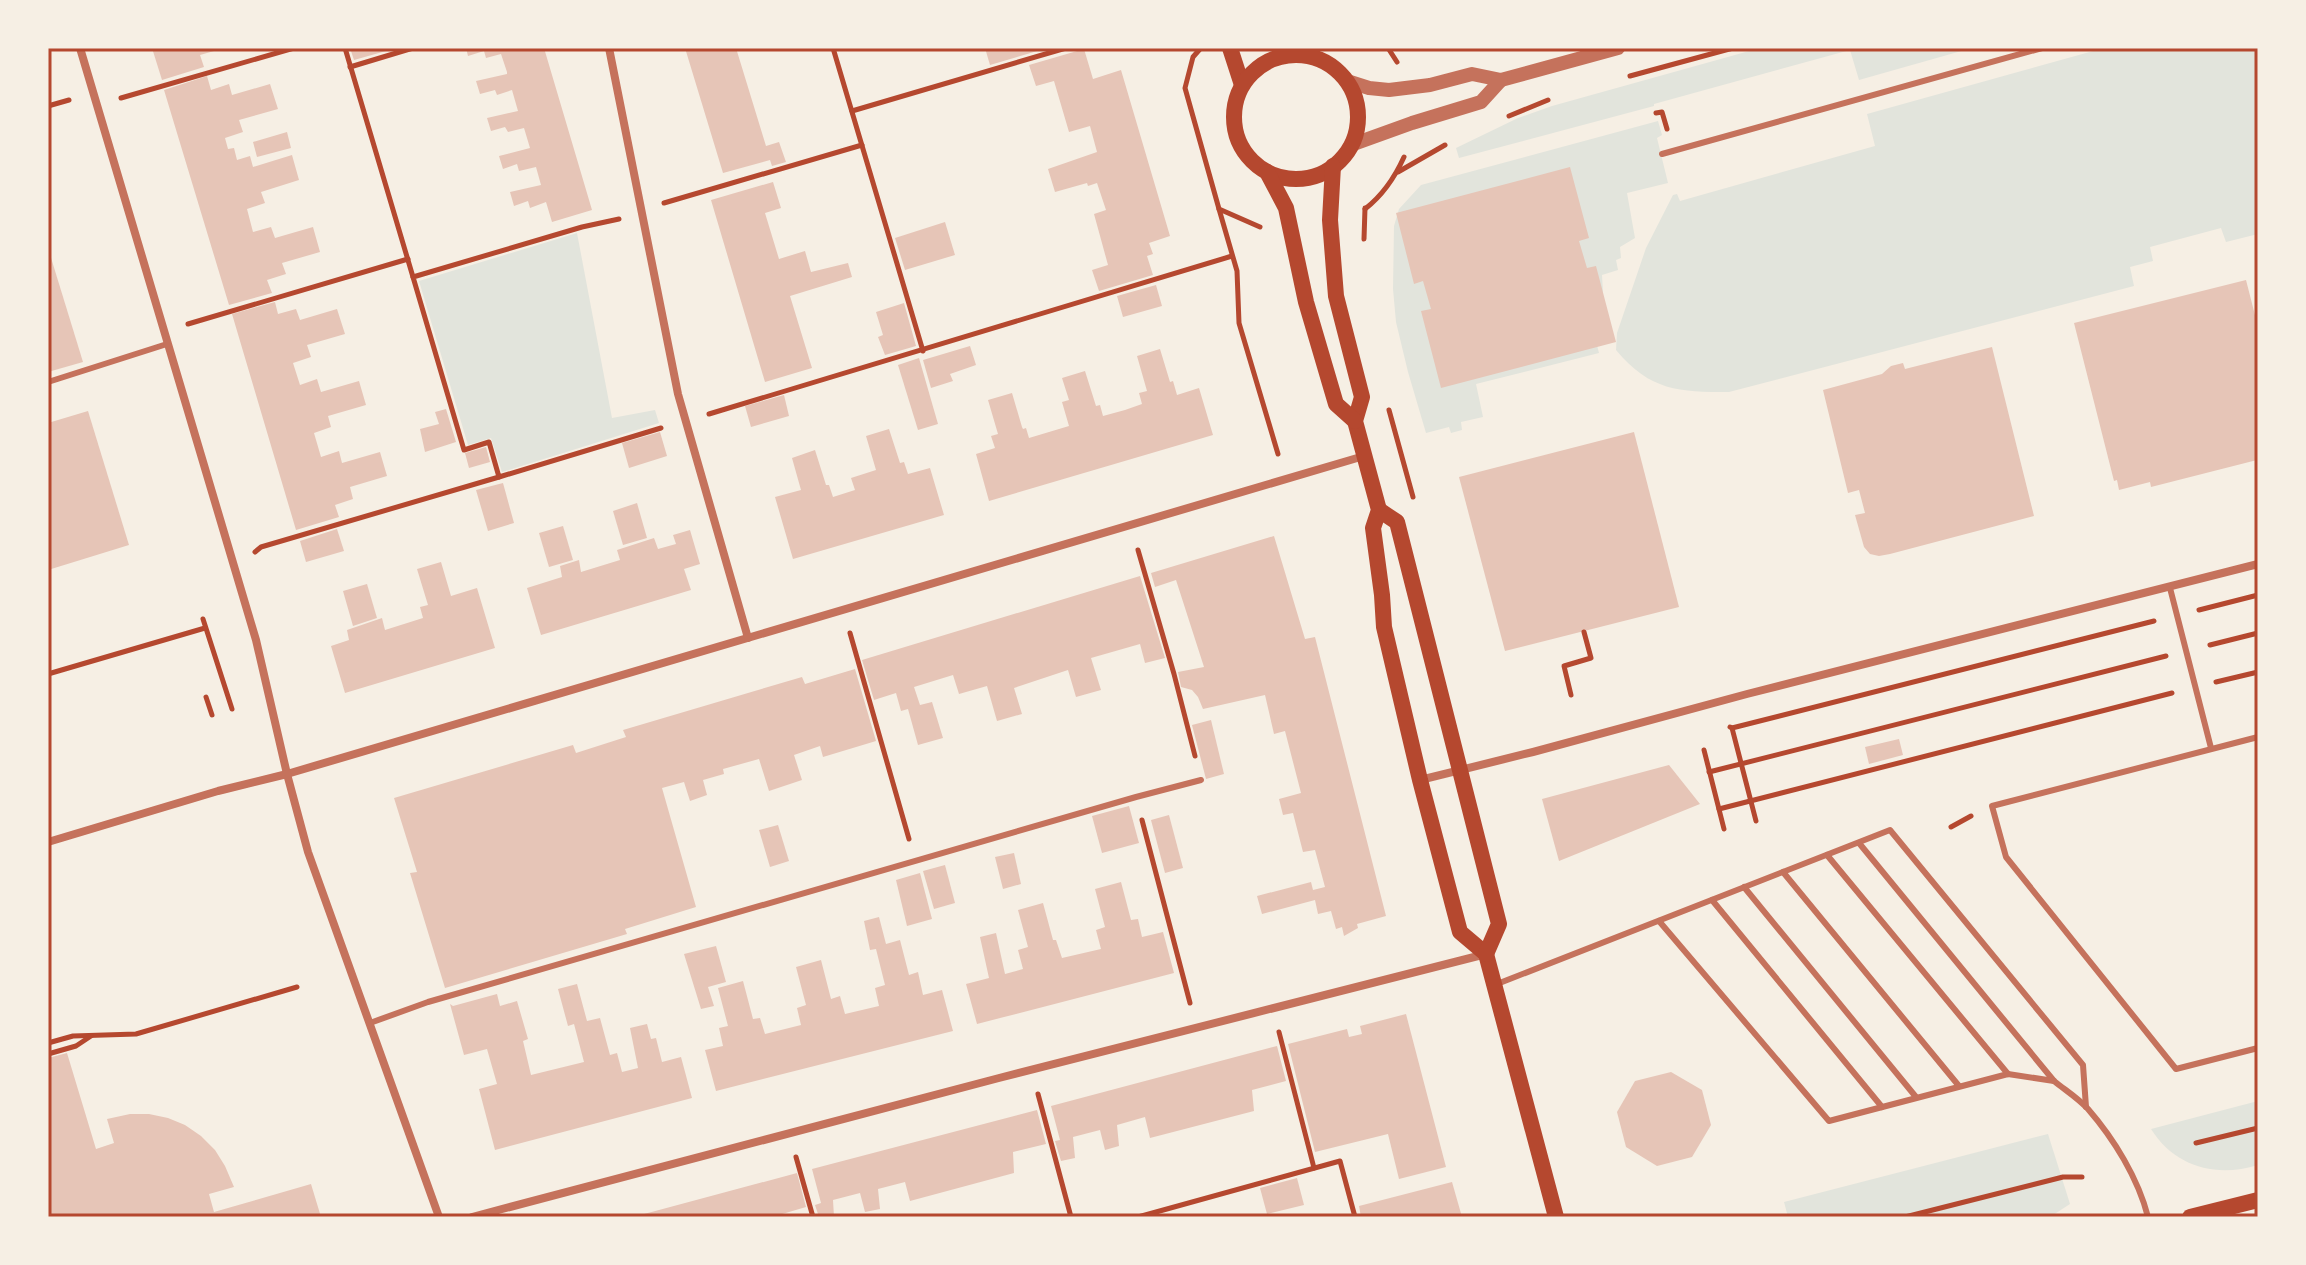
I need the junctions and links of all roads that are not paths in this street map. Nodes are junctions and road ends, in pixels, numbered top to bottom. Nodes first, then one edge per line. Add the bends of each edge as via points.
1 (80, 48) edge
2 (609, 48) edge
3 (1230, 48) edge
4 (1618, 48) edge
5 (2042, 48) edge
6 (1288, 51) edge
7 (1501, 80) junction
8 (1347, 81) junction
9 (1242, 85) junction
10 (1351, 145) junction
11 (1662, 154) dead end
12 (1333, 166) junction
13 (1267, 172) junction
14 (167, 344) junction
15 (48, 382) edge
16 (1355, 421) junction
17 (1365, 456) junction
18 (1379, 510) junction
19 (2258, 564) edge
20 (2170, 588) junction
21 (748, 638) junction
22 (2258, 737) edge
23 (2211, 748) junction
24 (1459, 770) junction
25 (287, 774) junction
26 (1201, 780) road end
27 (1420, 780) junction
28 (48, 842) edge
29 (1859, 843) junction
30 (1827, 855) junction
31 (1783, 872) junction
32 (1744, 887) junction
33 (1712, 900) junction
34 (1659, 921) junction
35 (1486, 954) junction
36 (1494, 986) junction
37 (370, 1023) junction
38 (2258, 1048) edge
39 (2008, 1074) junction
40 (2054, 1081) junction
41 (1959, 1086) junction
42 (1916, 1097) junction
43 (1882, 1107) junction
44 (2086, 1107) junction
45 (2258, 1200) edge
46 (439, 1217) edge
47 (472, 1217) edge
48 (1556, 1217) edge
49 (2148, 1217) edge
50 (2190, 1217) edge

1 - 14 street
2 - 21 street via 678,394
3 - 9 main road
4 - 7 street
5 - 11 lane
6 - 8 main road via 1323,60
6 - 9 main road via 1263,64
7 - 8 street via 1472,74 1389,90
7 - 10 street via 1481,102
8 - 10 main road via 1358,112
9 - 13 main road via 1236,101 1236,134 1243,150
10 - 12 main road
12 - 13 main road via 1301,179
12 - 16 main road via 1330,220 1336,296 1362,397
13 - 16 main road via 1286,208 1336,404
14 - 15 lane
14 - 25 street via 256,640
16 - 17 main road
17 - 18 main road
17 - 21 street
18 - 24 main road via 1397,522
18 - 27 main road via 1373,528 1384,627
19 - 20 street
20 - 23 lane
20 - 24 street
21 - 25 street
22 - 23 lane
23 - 38 lane via 1992,806 2006,857 2176,1069
24 - 27 street
24 - 35 main road via 1499,924
25 - 28 street
25 - 37 street via 308,852
26 - 37 lane
27 - 35 main road via 1460,932
29 - 30 lane
29 - 40 lane
29 - 44 lane via 1890,830 2083,1065
30 - 31 lane
30 - 39 lane
31 - 32 lane
31 - 41 lane
32 - 33 lane
32 - 42 lane
33 - 34 lane
33 - 43 lane
34 - 36 lane
34 - 43 lane via 1829,1121
35 - 36 main road
35 - 47 street
36 - 48 main road
37 - 46 street
39 - 40 lane
39 - 41 lane
40 - 44 lane
41 - 42 lane
42 - 43 lane
44 - 49 lane via 2143,1196
45 - 50 main road

